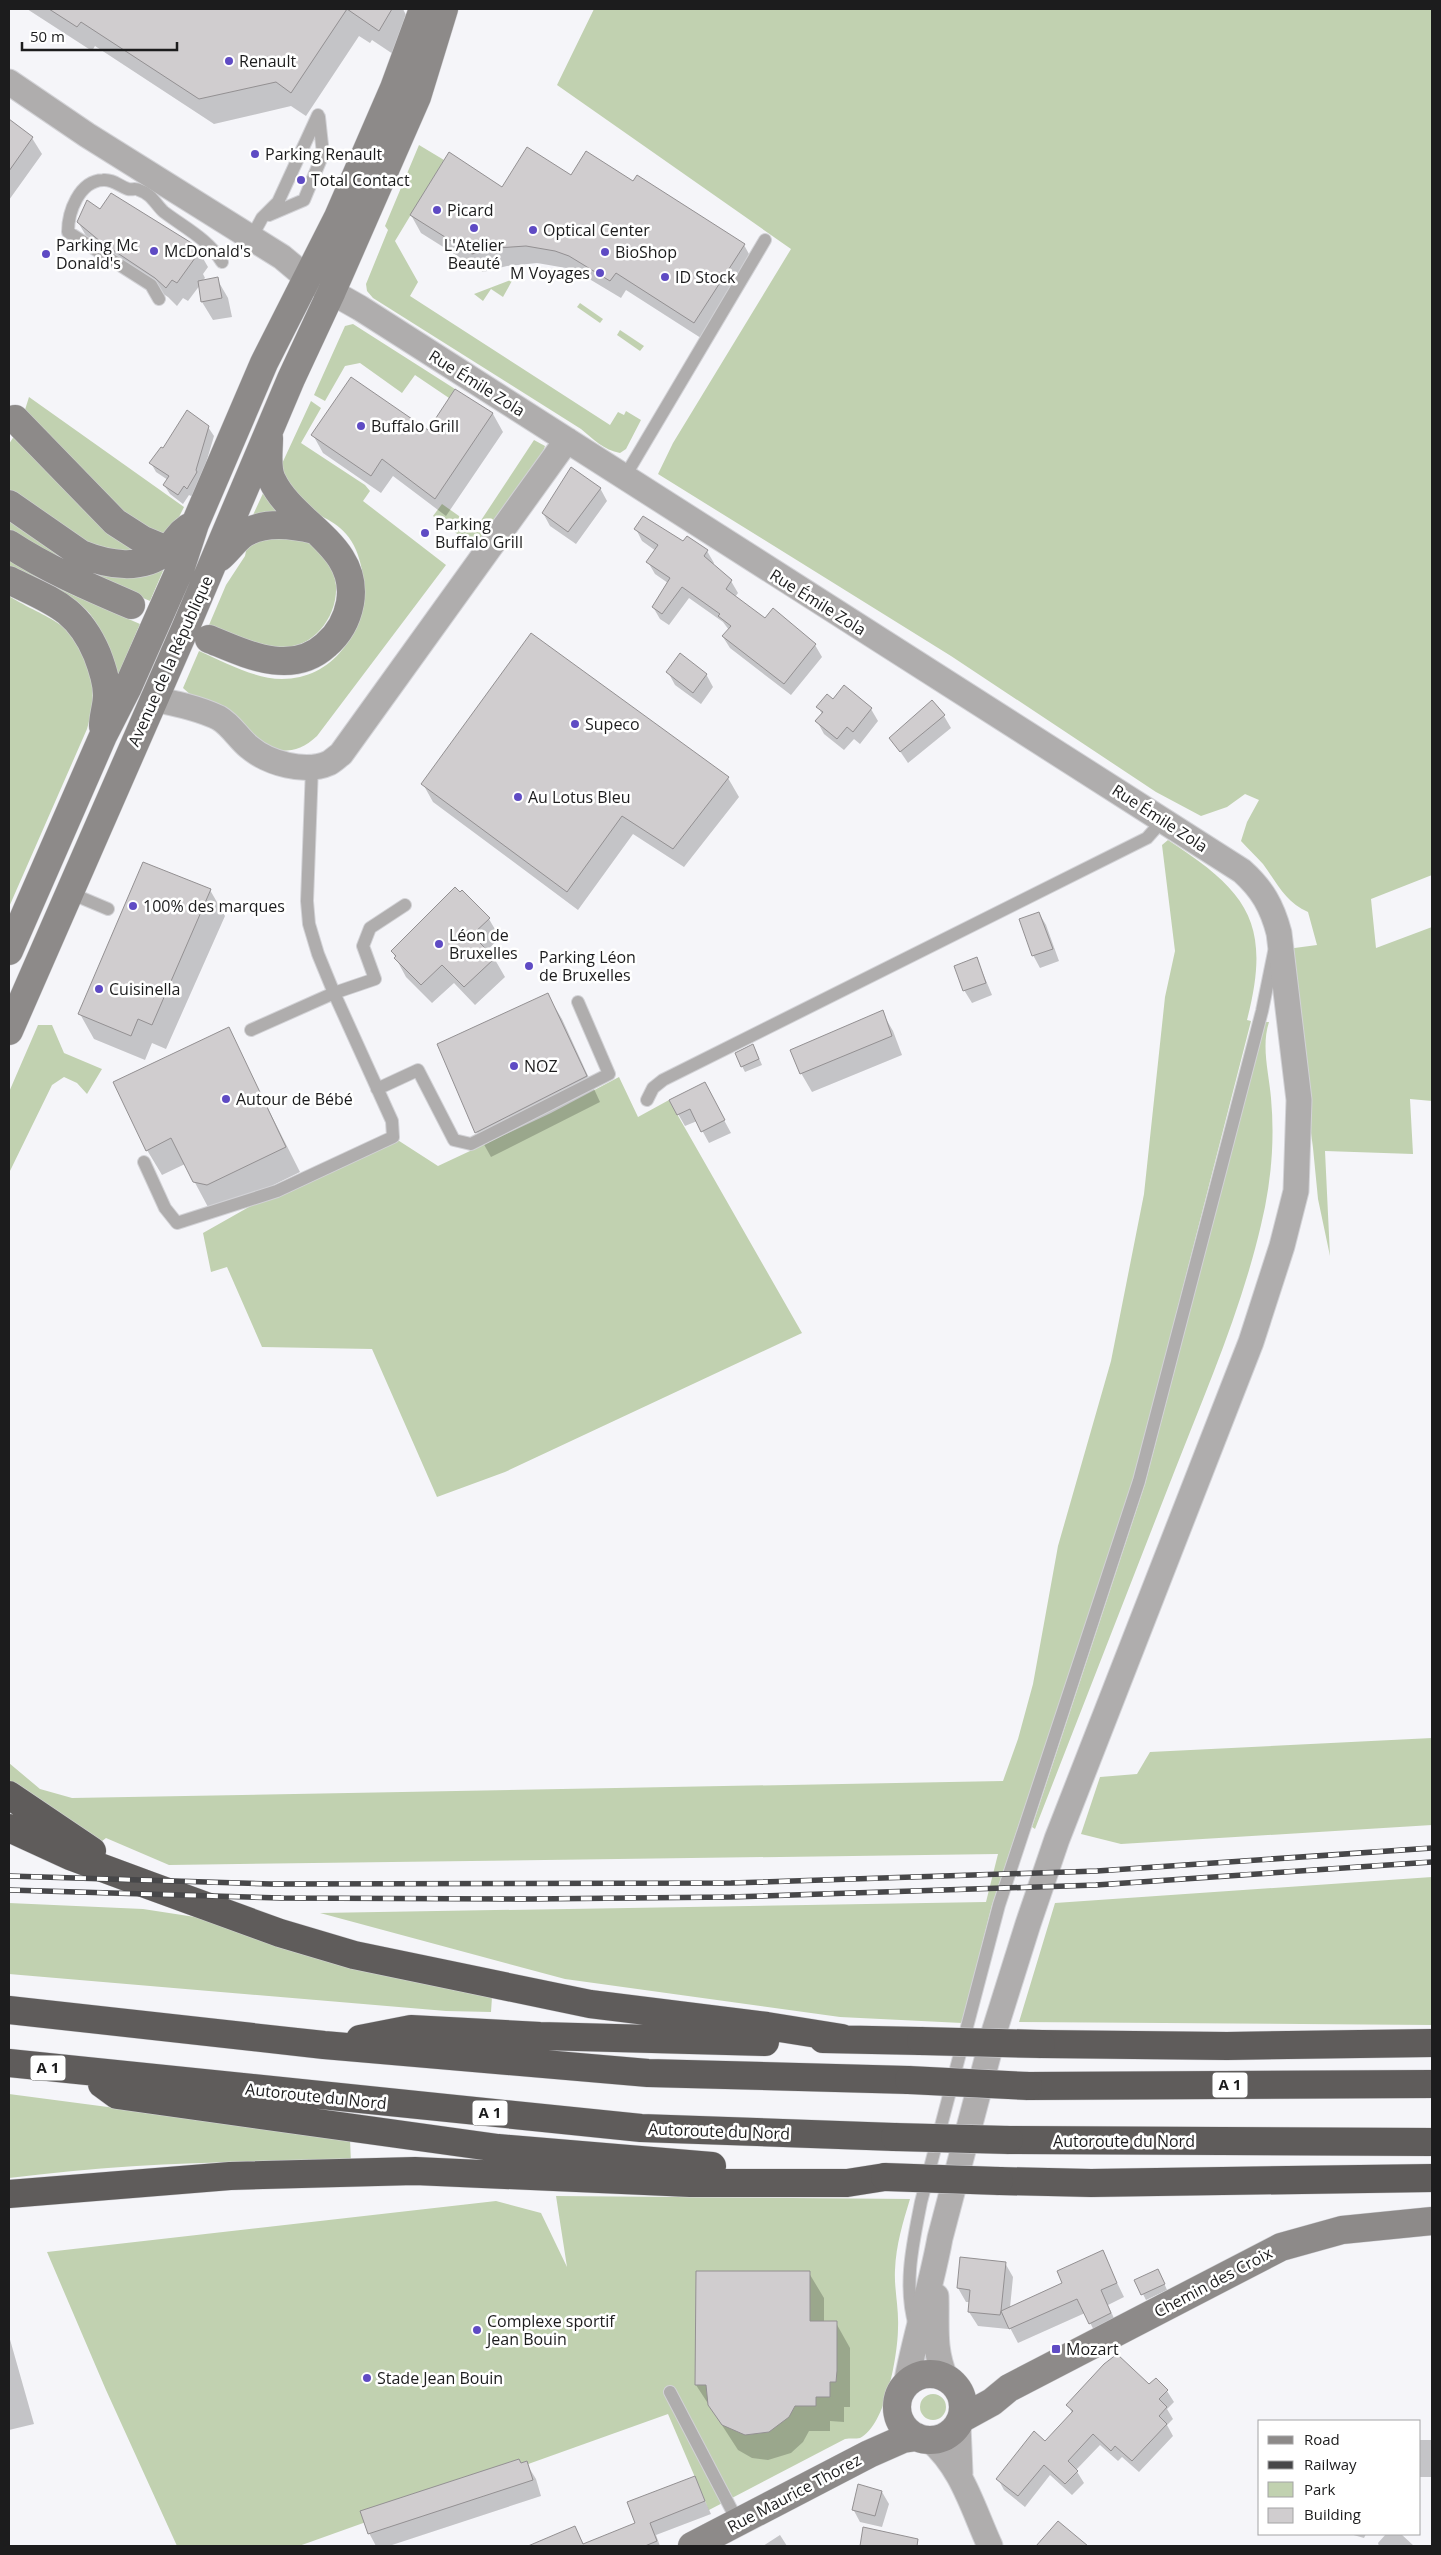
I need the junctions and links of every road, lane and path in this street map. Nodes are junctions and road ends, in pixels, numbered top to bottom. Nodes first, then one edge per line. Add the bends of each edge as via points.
1 (423, 9) edge
2 (444, 9) edge
3 (9, 82) edge
4 (256, 228) junction
5 (766, 240) dead end
6 (222, 262) dead end
7 (307, 278) junction
8 (332, 291) junction
9 (159, 299) dead end
10 (11, 421) edge
11 (269, 432) junction
12 (566, 440) junction
13 (624, 478) junction
14 (9, 504) edge
15 (195, 524) junction
16 (315, 530) junction
17 (9, 544) edge
18 (167, 550) junction
19 (213, 563) junction
20 (9, 580) edge
21 (131, 605) dead end
22 (209, 639) dead end
23 (153, 699) junction
24 (103, 736) junction
25 (312, 767) junction
26 (1163, 820) junction
27 (70, 893) junction
28 (405, 905) dead end
29 (108, 909) dead end
30 (1279, 933) junction
31 (9, 951) edge
32 (334, 993) junction
33 (578, 1002) dead end
34 (251, 1030) dead end
35 (9, 1031) edge
36 (377, 1089) junction
37 (647, 1100) dead end
38 (144, 1162) dead end
39 (9, 1795) edge
40 (9, 1828) edge
41 (151, 1886) junction
42 (9, 2010) edge
43 (842, 2038) junction
44 (1432, 2043) edge
45 (324, 2045) junction
46 (9, 2064) edge
47 (87, 2073) junction
48 (1432, 2084) edge
49 (1432, 2142) edge
50 (885, 2177) junction
51 (1432, 2178) edge
52 (9, 2194) edge
53 (1432, 2221) edge
54 (934, 2271) junction
55 (917, 2331) junction
56 (951, 2382) junction
57 (906, 2385) junction
58 (1009, 2388) junction
59 (670, 2392) dead end
60 (898, 2414) junction
61 (960, 2422) junction
62 (924, 2438) junction
63 (870, 2454) junction
64 (960, 2476) junction
65 (738, 2522) junction
66 (692, 2546) edge
67 (990, 2546) edge

1 - 7 main road, Avenue de la République via 338,217
2 - 8 main road, Avenue de la République via 417,97
3 - 4 street, Rue Émile Zola
4 - 4 lane via 304,200 323,154 318,115 278,202
4 - 7 street, Rue Émile Zola via 282,257
5 - 13 lane
6 - 9 lane via 199,236 162,211 156,201 139,190 128,189 116,182 91,182 71,208 68,232 151,285
7 - 8 street, Rue Émile Zola
7 - 15 main road, Avenue de la République via 264,363
8 - 11 main road, Avenue de la République
8 - 12 street, Rue Émile Zola
10 - 18 main road via 115,522 143,540
11 - 16 main road via 272,480 286,502
11 - 19 main road, Avenue de la République
12 - 13 street, Rue Émile Zola
12 - 25 street via 341,754 329,763
13 - 26 street, Rue Émile Zola
14 - 18 main road via 66,545 95,560 131,565 155,559
15 - 18 main road via 184,529
15 - 24 main road, Avenue de la République via 181,567 127,690
16 - 19 main road via 295,526 262,527 244,534
16 - 22 main road via 335,548 350,583 348,610 331,640 305,658 271,661
17 - 21 main road via 84,585
19 - 23 main road, Avenue de la République
20 - 24 main road via 67,610 84,628 99,658 105,680 107,696
23 - 25 street via 202,711 220,719 263,757
23 - 27 main road, Avenue de la République
24 - 31 main road, Avenue de la République
25 - 32 lane via 309,924
26 - 30 street, Rue Émile Zola via 1242,871 1255,883 1266,896
26 - 37 lane via 1147,838 663,1080
27 - 29 lane
27 - 35 main road, Avenue de la République
28 - 32 lane via 370,928 363,946 375,979
30 - 54 street, Rue Émile Zola via 1299,1100 1296,1191 1282,1246 1250,1342 1057,1840 1028,1924 995,2029
30 - 55 lane via 1262,1011 1139,1481 999,1905 921,2202 910,2272 911,2310
32 - 34 lane
32 - 36 lane
33 - 36 lane via 609,1074 471,1144 454,1140 418,1070
36 - 38 lane via 392,1121 393,1137 277,1191 177,1223 165,1208
39 - 41 highway
40 - 41 highway via 70,1856
41 - 43 highway via 280,1932 393,1965 590,2004
42 - 45 highway, A 1
43 - 44 highway, bridge via 1227,2046
43 - 45 highway via 766,2042 411,2029
45 - 48 highway, A 1, bridge via 648,2073 1028,2086
46 - 47 highway, Autoroute du Nord / A 1
47 - 49 highway, Autoroute du Nord / A 1, bridge via 641,2128 1009,2140
47 - 50 highway via 117,2095 498,2148 701,2166 846,2171
50 - 51 highway, bridge via 1090,2184
50 - 52 highway via 847,2183 690,2183 415,2171 230,2176
53 - 58 main road, Chemin des Croix via 1342,2230 1281,2246
54 - 55 street
54 - 56 street via 935,2338 939,2362
55 - 57 street
56 - 57 main road via 924,2374
56 - 58 main road
56 - 61 main road via 963,2402
57 - 60 main road via 899,2399
58 - 61 main road, Chemin des Croix
59 - 65 lane
60 - 62 main road via 905,2428
60 - 63 main road, Rue Maurice Thorez
61 - 62 main road via 943,2437
61 - 64 street
62 - 63 main road, Rue Maurice Thorez via 903,2439
62 - 64 street via 942,2450
63 - 65 main road, Rue Maurice Thorez
64 - 67 street
65 - 66 main road, Rue Maurice Thorez

